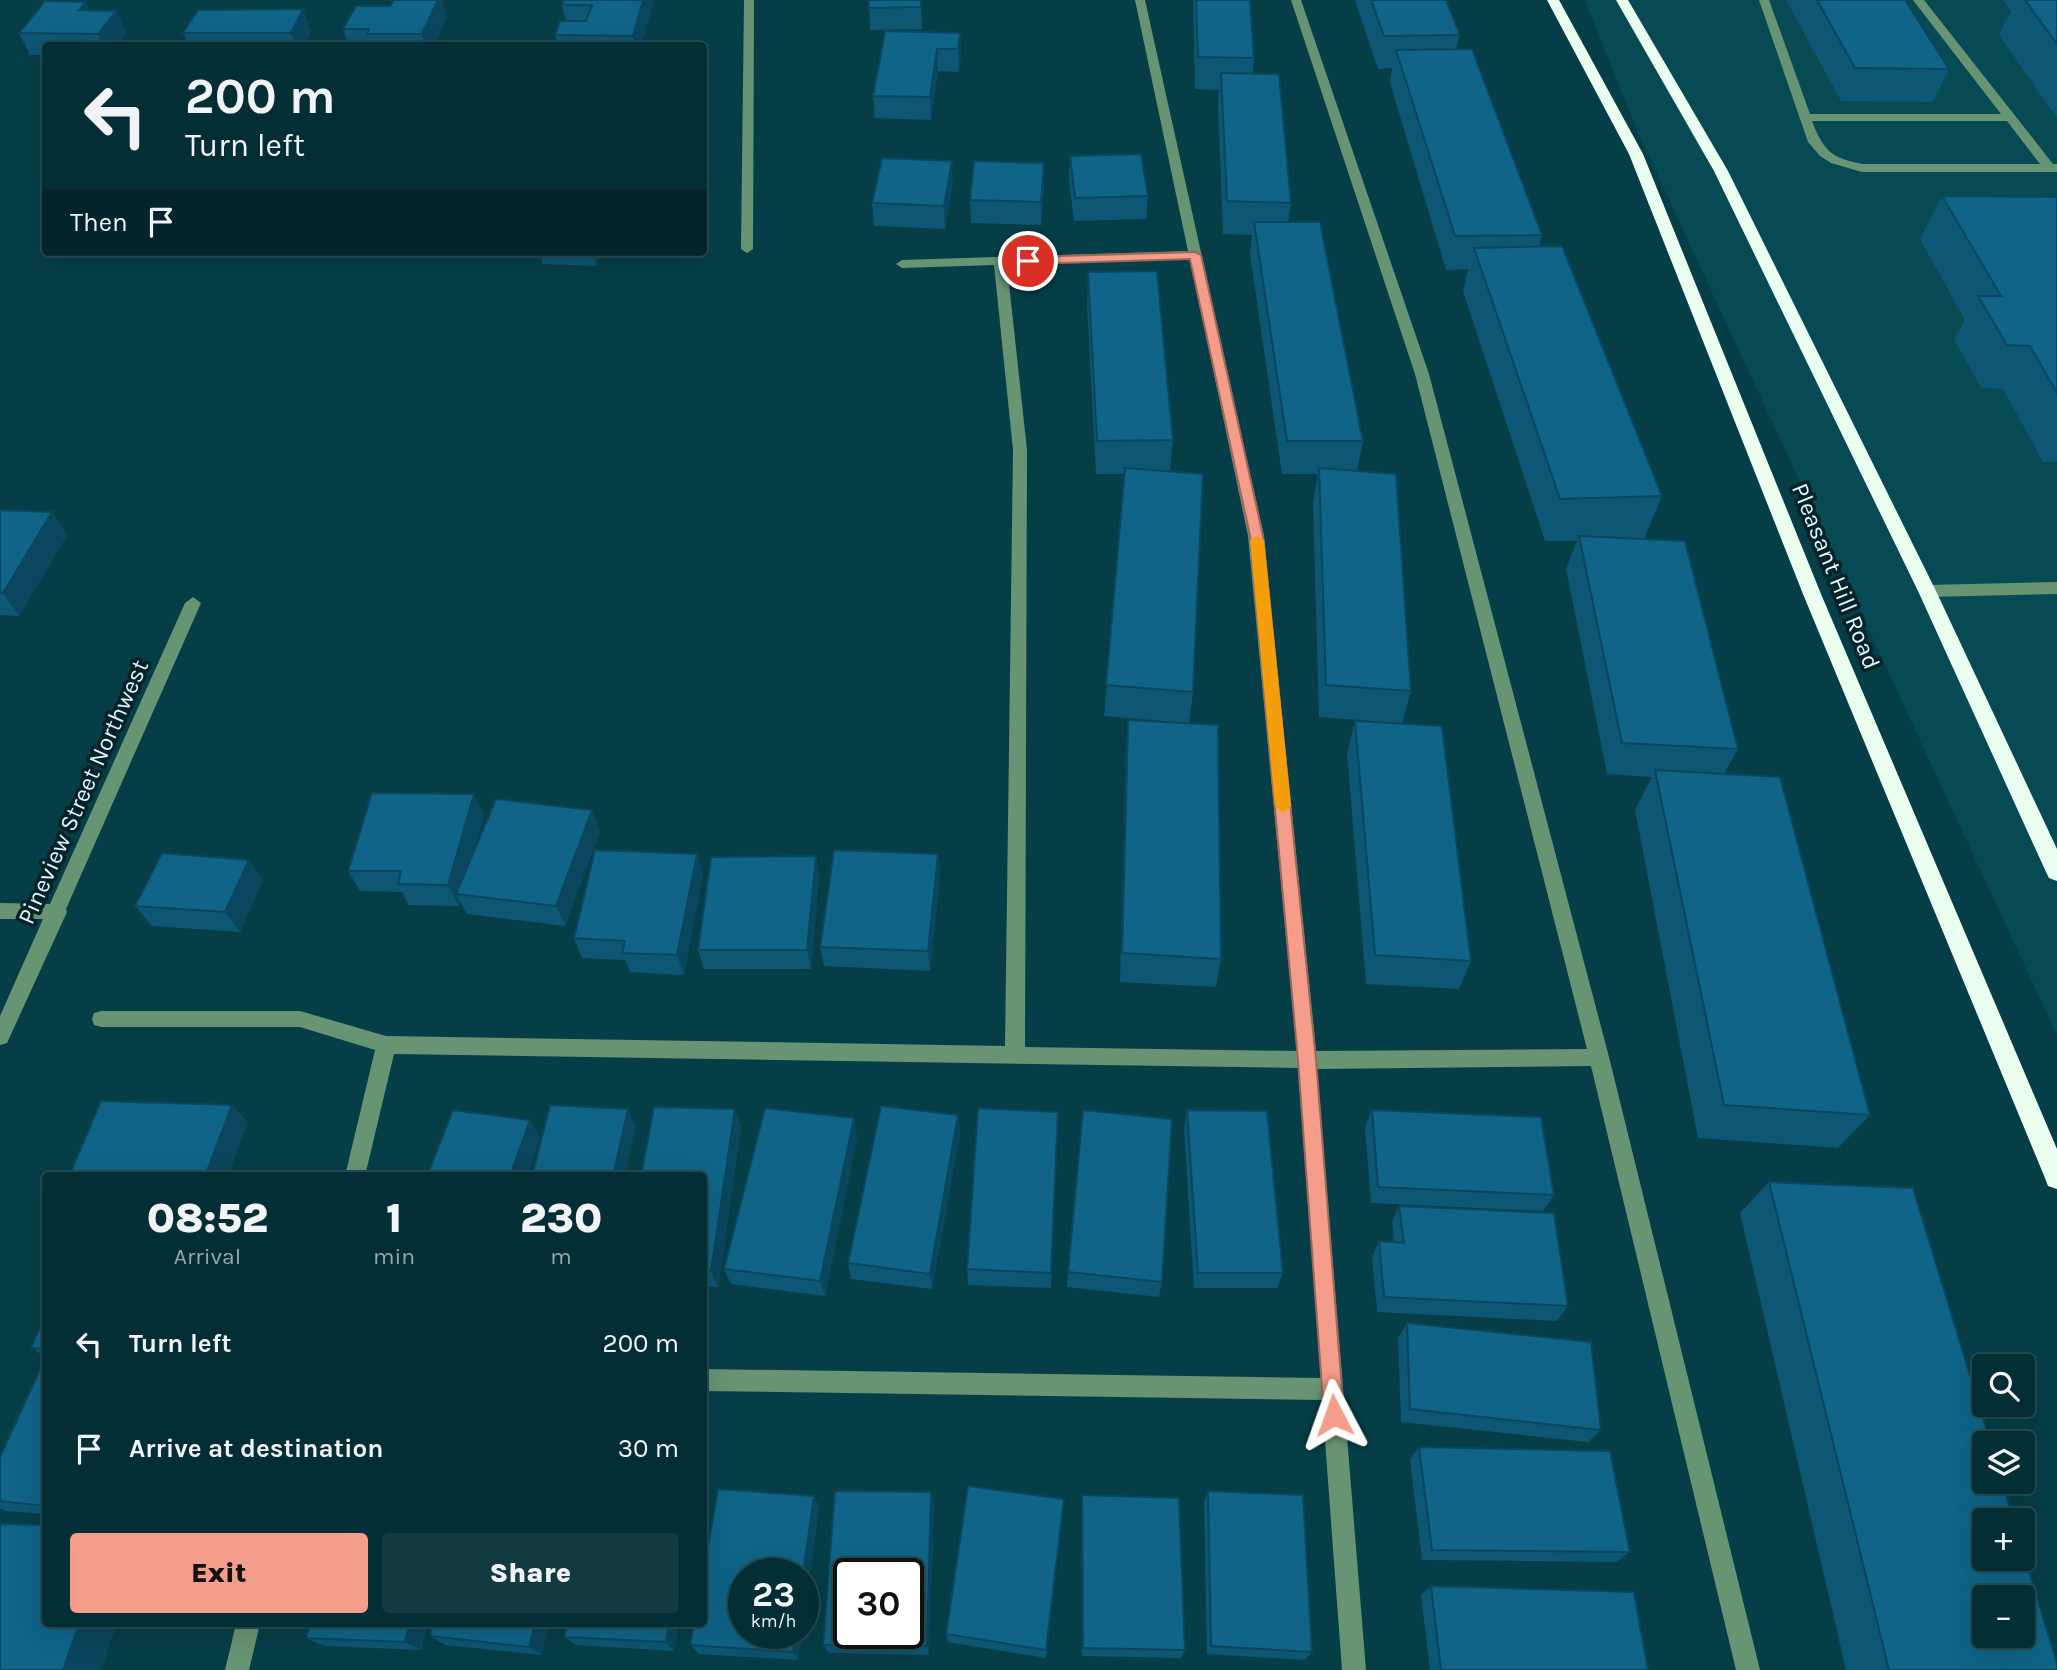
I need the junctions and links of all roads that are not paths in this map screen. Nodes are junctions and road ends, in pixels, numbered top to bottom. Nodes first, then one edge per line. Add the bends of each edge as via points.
1 (749, 0) edge
2 (1140, 0) edge
3 (1296, 0) edge
4 (1553, 0) edge
5 (1622, 0) edge
6 (1764, 0) edge
7 (1918, 0) edge
8 (1807, 117) junction
9 (2010, 118) junction
10 (2054, 168) edge
11 (747, 249) dead end
12 (1195, 255) junction
13 (1000, 261) junction
14 (902, 264) dead end
15 (2057, 588) edge
16 (1927, 591) junction
17 (193, 603) dead end
18 (2057, 872) edge
19 (0, 911) edge
20 (58, 912) junction
21 (101, 1019) dead end
22 (0, 1037) edge
23 (386, 1045) junction
24 (1015, 1055) junction
25 (1599, 1057) junction
26 (1307, 1060) junction
27 (356, 1172) edge
28 (2057, 1178) edge
29 (707, 1380) edge
30 (1332, 1389) junction
31 (247, 1627) edge
32 (237, 1670) edge
33 (1354, 1670) edge
34 (1748, 1670) edge

1 - 11 street
2 - 12 street
3 - 25 street via 1422,374
4 - 28 highway, Pleasant Hill Road via 1636,154 1812,594
5 - 16 highway via 1721,171
6 - 8 street
7 - 9 street
8 - 9 street
8 - 10 street via 1823,155 1840,164 1863,168
9 - 10 street
12 - 13 street
12 - 26 street via 1256,536
13 - 14 street
13 - 24 street via 1020,450
15 - 16 street
16 - 18 highway
17 - 20 street, Pineview Street Northwest
19 - 20 street
20 - 22 street, Pineview Street Northwest
21 - 23 street via 300,1019
23 - 24 street
23 - 27 street
24 - 26 street
25 - 26 street
25 - 34 street
26 - 30 street
29 - 30 street
30 - 33 street
31 - 32 street

